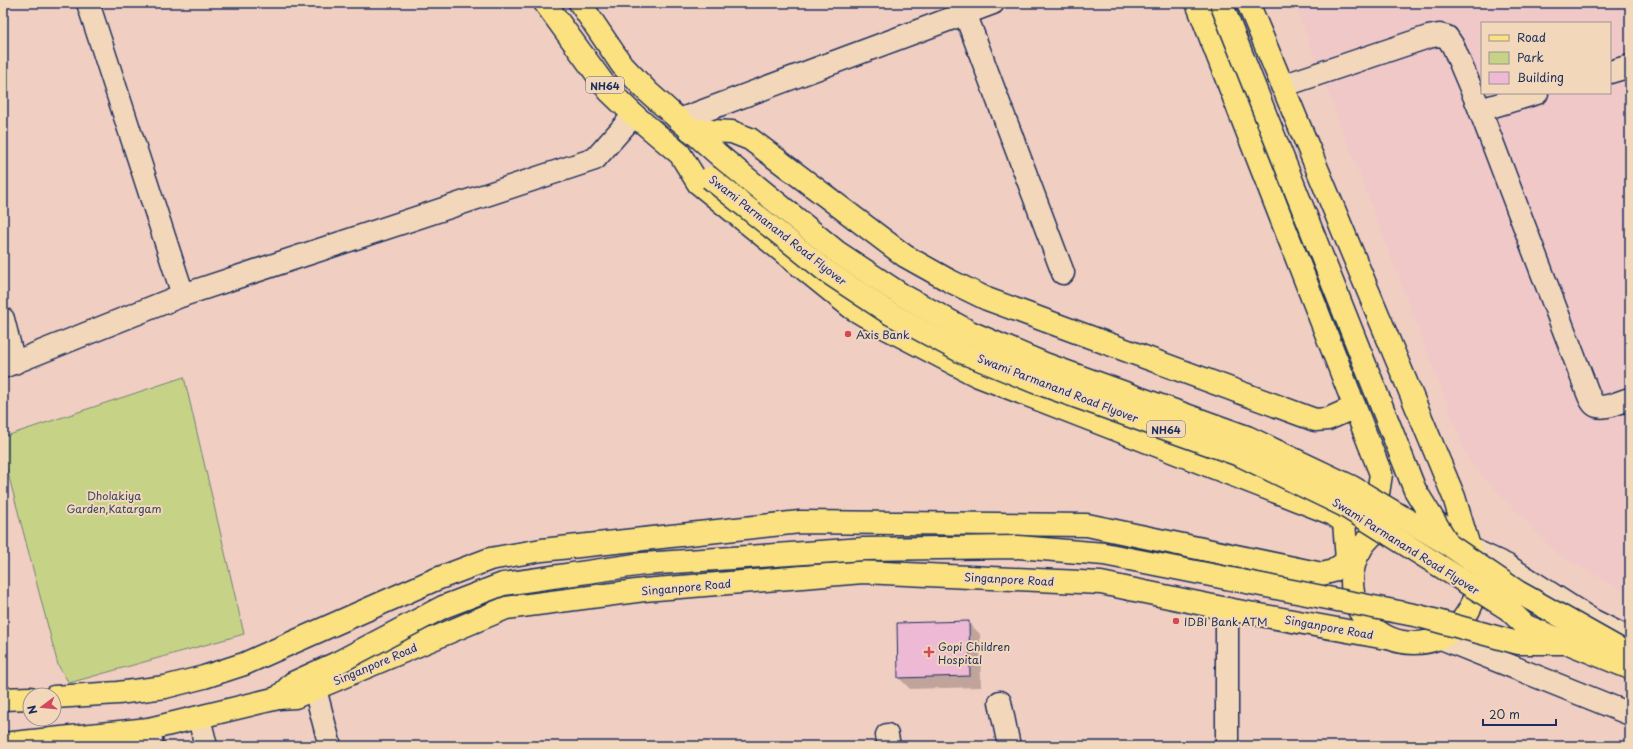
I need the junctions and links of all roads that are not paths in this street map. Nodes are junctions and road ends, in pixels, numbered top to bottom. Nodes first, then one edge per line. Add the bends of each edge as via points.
1 (88, 3) edge
2 (545, 3) edge
3 (580, 3) edge
4 (993, 3) edge
5 (1197, 3) edge
6 (1221, 3) edge
7 (1248, 3) edge
8 (965, 13) junction
9 (1630, 66) edge
10 (1611, 72) edge
11 (1282, 86) junction
12 (1534, 94) edge
13 (1480, 110) junction
14 (634, 115) junction
15 (685, 125) junction
16 (680, 154) junction
17 (1063, 273) dead end
18 (182, 295) junction
19 (3, 319) edge
20 (8, 365) edge
21 (1630, 398) edge
22 (1355, 407) junction
23 (1360, 549) junction
24 (1464, 551) junction
25 (1227, 609) junction
26 (1386, 638) junction
27 (1441, 638) junction
28 (1630, 639) edge
29 (1566, 643) junction
30 (1630, 655) edge
31 (1630, 668) edge
32 (315, 689) junction
33 (62, 697) edge
34 (22, 698) edge
35 (278, 698) junction
36 (3, 699) edge
37 (1000, 702) dead end
38 (1630, 714) edge
39 (199, 718) junction
40 (150, 738) edge
41 (3, 744) edge
42 (206, 746) edge
43 (330, 746) edge
44 (1009, 746) edge
45 (1227, 746) edge

1 - 18 street
2 - 14 main road, NH64 via 609,91
3 - 15 main road, NH64 via 622,65
4 - 8 street
5 - 22 main road
6 - 24 main road, bridge via 1415,490
7 - 11 main road
8 - 15 street
8 - 17 street
9 - 10 street
11 - 13 street via 1428,36 1439,35 1447,37 1453,46
11 - 24 main road via 1454,497
12 - 13 street
13 - 21 street via 1589,396 1597,406
14 - 16 main road, NH64
14 - 18 street via 595,159
15 - 22 main road via 732,132 750,139 905,256 987,299 1315,420 1328,419
15 - 24 main road, Swami Parmanand Road Flyover / NH64, bridge via 838,252 902,295 970,332 1045,364 1247,438 1352,487
16 - 23 main road via 698,183 846,304 884,327 983,378 1334,514 1344,522
16 - 29 main road, Swami Parmanand Road Flyover / NH64, bridge via 826,270 891,314 962,352 1036,382 1242,456 1343,505 1508,609 1526,626
18 - 20 street
19 - 20 street
22 - 23 main road via 1381,474
23 - 24 main road via 1389,524 1409,519 1429,520 1448,529 1463,542
23 - 26 main road via 1353,570 1352,590 1358,609 1370,626
23 - 33 main road via 1333,571 1322,574 1087,525 800,522 542,550 490,559 434,580 244,664 204,677 165,687 118,694
24 - 27 main road via 1476,581 1473,602 1463,621
24 - 28 street via 1506,564 1592,620
24 - 30 main road, Swami Parmanand Road Flyover / NH64, bridge via 1518,592
25 - 26 main road, Singanpore Road
25 - 32 main road, Singanpore Road via 1101,583 863,572 644,590 506,608
25 - 45 street
26 - 27 main road, Singanpore Road via 1407,644 1428,643
27 - 38 street
29 - 31 main road, Swami Parmanand Road Flyover / NH64, bridge
29 - 35 main road, bridge via 1518,643 1419,616 1104,554 1018,547 863,548 643,564 504,584 444,607 293,683
32 - 35 main road, Singanpore Road via 295,697
32 - 43 street
34 - 36 main road
35 - 39 main road, Singanpore Road
37 - 44 street
39 - 40 main road, Singanpore Road
39 - 42 street
40 - 41 main road, Singanpore Road

